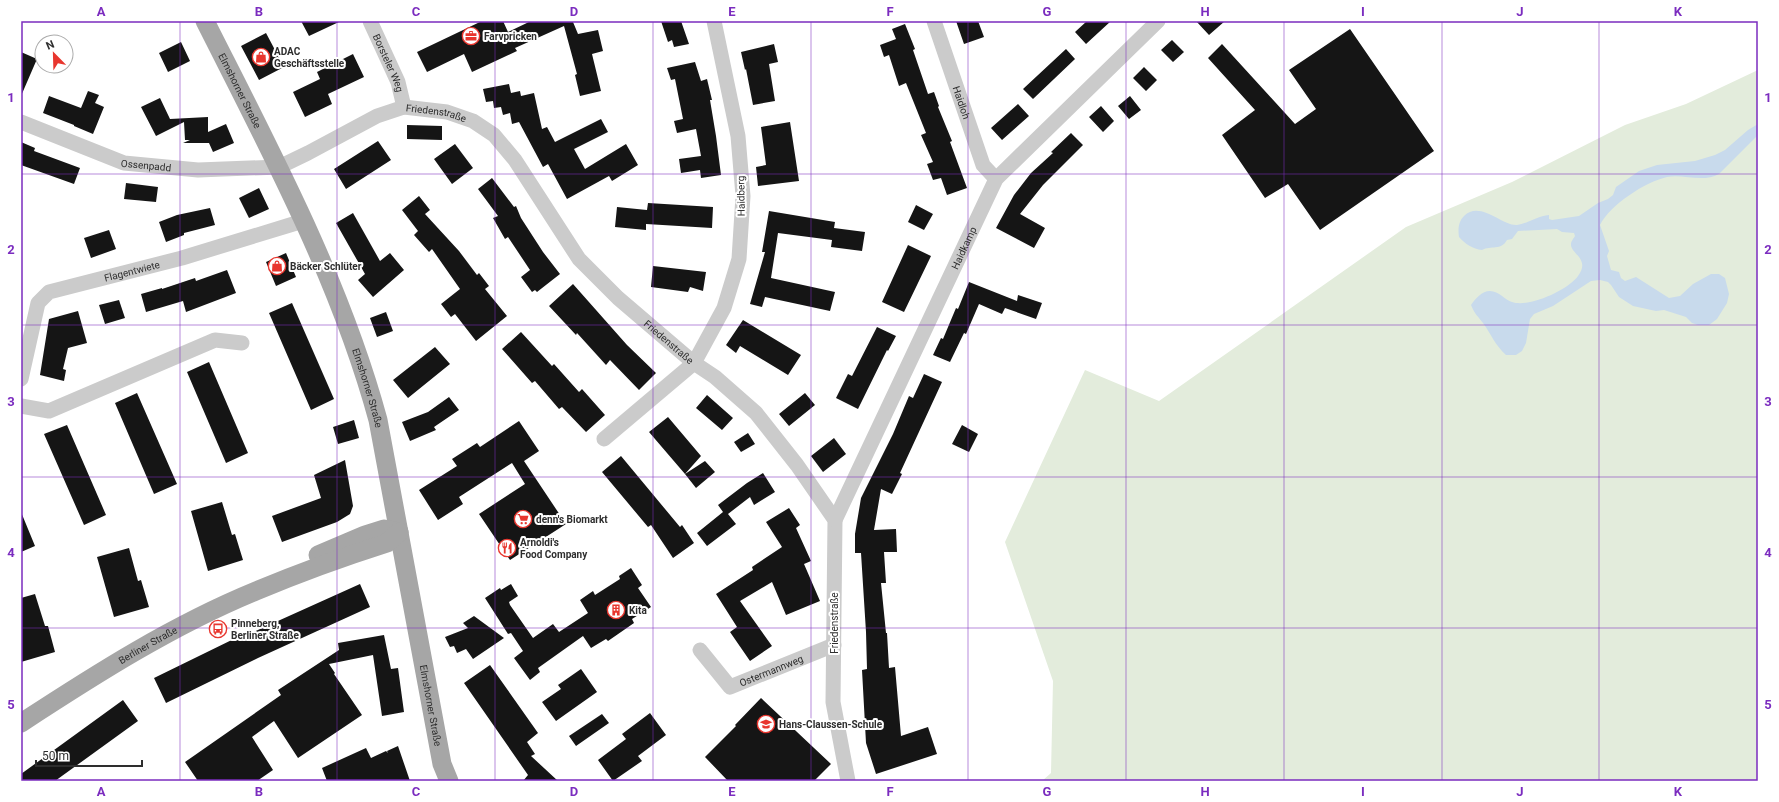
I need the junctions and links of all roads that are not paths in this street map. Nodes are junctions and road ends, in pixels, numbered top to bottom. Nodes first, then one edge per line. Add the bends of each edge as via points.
1 (205, 21) edge
2 (370, 21) edge
3 (714, 21) edge
4 (934, 21) edge
5 (1158, 21) edge
6 (404, 107) junction
7 (21, 122) edge
8 (279, 167) junction
9 (996, 179) junction
10 (303, 221) junction
11 (242, 344) dead end
12 (694, 363) junction
13 (21, 379) edge
14 (21, 406) edge
15 (604, 439) dead end
16 (834, 520) junction
17 (399, 532) junction
18 (834, 645) junction
19 (700, 650) dead end
20 (21, 723) edge
21 (449, 781) edge
22 (848, 781) edge

1 - 8 main road, Elmshorner Straße
2 - 6 street, Borsteler Weg via 398,82
3 - 12 street, Haidberg via 738,136 743,196 739,259 724,308
4 - 9 street, Haidloh via 983,165
5 - 9 street, Haidkamp
6 - 8 street, Friedenstraße via 377,116
6 - 12 street, Friedenstraße via 447,112 473,121 494,135 515,160 579,259 618,298
7 - 8 street, Ossenpadd via 124,163 198,170
8 - 10 main road, Elmshorner Straße
9 - 16 street, Haidkamp
10 - 13 street, Flagentwiete via 182,258 49,292 38,303
10 - 17 main road, Elmshorner Straße via 348,327 369,386
11 - 14 street via 215,340 48,411
12 - 15 street
12 - 16 street, Friedenstraße via 715,377 756,413 797,465
16 - 18 street, Friedenstraße
17 - 20 main road, Berliner Straße via 387,543 281,580 203,616 133,653
17 - 21 main road, Elmshorner Straße via 442,764
18 - 19 street, Ostermannweg via 730,687
18 - 22 street, Friedenstraße via 833,702

